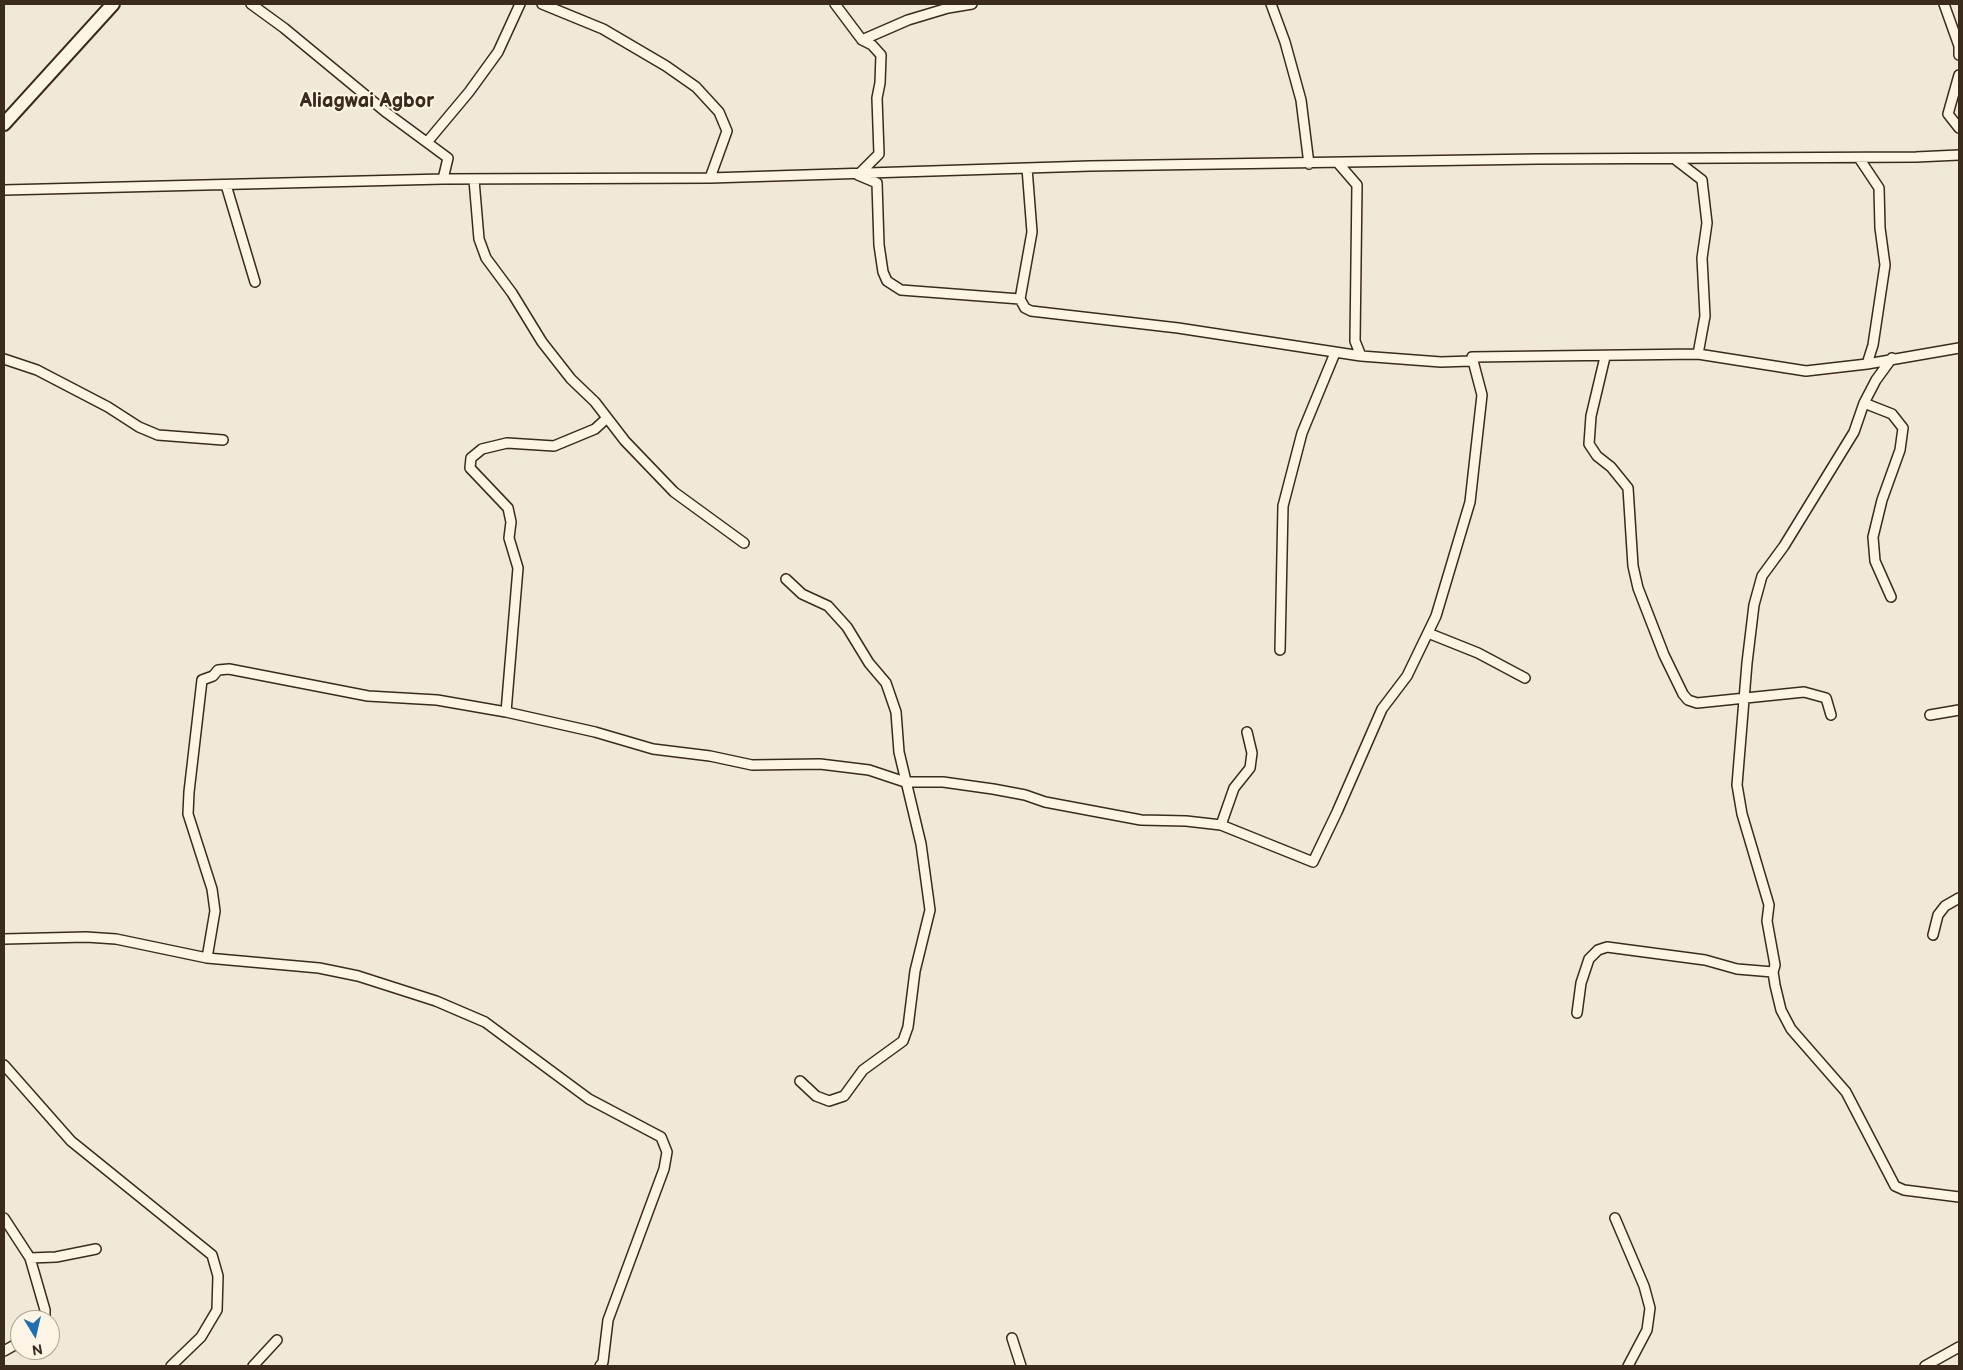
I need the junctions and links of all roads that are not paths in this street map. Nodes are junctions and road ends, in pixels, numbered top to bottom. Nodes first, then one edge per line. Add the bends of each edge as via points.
1 (113, 4) edge
2 (251, 4) edge
3 (520, 4) edge
4 (542, 4) edge
5 (835, 4) edge
6 (972, 4) edge
7 (1271, 4) edge
8 (1944, 4) edge
9 (862, 40) junction
10 (1959, 56) edge
11 (1959, 75) edge
12 (4, 124) edge
13 (1959, 128) edge
14 (428, 141) junction
15 (1959, 155) edge
16 (1859, 158) junction
17 (1676, 160) junction
18 (1338, 163) junction
19 (1309, 164) junction
20 (1027, 168) junction
21 (858, 174) junction
22 (710, 178) junction
23 (443, 179) junction
24 (474, 180) junction
25 (226, 185) junction
26 (4, 190) edge
27 (255, 282) dead end
28 (1020, 299) junction
29 (1355, 341) junction
30 (1959, 348) edge
31 (1339, 353) junction
32 (1698, 354) junction
33 (1361, 356) junction
34 (1472, 357) junction
35 (1605, 357) junction
36 (1892, 358) junction
37 (4, 359) edge
38 (1867, 364) junction
39 (1864, 403) junction
40 (607, 418) junction
41 (222, 440) dead end
42 (744, 543) dead end
43 (786, 579) dead end
44 (1892, 597) dead end
45 (1428, 633) junction
46 (1280, 650) dead end
47 (1525, 678) dead end
48 (1744, 698) junction
49 (1959, 710) edge
50 (506, 712) junction
51 (1831, 715) dead end
52 (1930, 715) dead end
53 (1247, 732) dead end
54 (906, 782) junction
55 (1221, 825) junction
56 (1959, 898) edge
57 (1932, 935) dead end
58 (4, 939) edge
59 (207, 958) junction
60 (1773, 972) junction
61 (1577, 1013) dead end
62 (4, 1066) edge
63 (800, 1080) dead end
64 (1959, 1197) edge
65 (4, 1218) edge
66 (1615, 1218) dead end
67 (96, 1249) dead end
68 (30, 1258) junction
69 (45, 1310) edge
70 (1012, 1338) dead end
71 (277, 1340) dead end
72 (1959, 1347) edge
73 (171, 1366) edge
74 (252, 1366) edge
75 (600, 1366) edge
76 (1021, 1366) edge
77 (1628, 1366) edge
78 (1925, 1366) edge

1 - 12 street
2 - 14 street via 387,113
3 - 14 street via 498,52
4 - 22 street via 603,29 696,86 719,112 727,131
5 - 9 street
6 - 9 street via 908,20
7 - 19 street via 1301,100
8 - 10 street via 1959,46
9 - 21 street via 881,55 877,98 879,154
11 - 13 street via 1948,114
14 - 23 street via 448,158
15 - 16 street
16 - 17 street
16 - 38 street via 1879,188 1885,264 1873,345
17 - 18 street
17 - 32 street via 1702,180 1707,223 1702,258 1705,316
18 - 19 street
18 - 29 street via 1357,185
19 - 20 street
20 - 21 street
20 - 28 street via 1032,232
21 - 22 street
21 - 28 street via 877,183 886,282 901,290
22 - 24 street
23 - 24 street
23 - 25 street
24 - 40 street via 479,239 486,258 542,342
25 - 26 street
25 - 27 street
28 - 31 street via 1032,312 1178,328
29 - 31 street
29 - 33 street
30 - 36 street
31 - 33 street
31 - 46 street via 1302,434 1283,506
32 - 35 street
32 - 38 street via 1806,371
33 - 34 street via 1441,362 1471,361
34 - 35 street
34 - 45 street via 1482,395 1470,502
35 - 48 street via 1591,416 1590,444 1597,456 1628,488 1633,566 1638,588 1664,655 1688,700 1697,703
36 - 38 street
36 - 39 street
37 - 41 street via 37,370 108,407 139,428 158,435
39 - 44 street via 1892,414 1903,428 1900,450 1873,537 1875,561
39 - 48 street via 1854,432 1762,576 1754,605
40 - 42 street via 674,492
40 - 50 street via 595,429 554,446 507,443 482,449 471,458 470,468 508,508 511,522 509,538 518,568
43 - 54 street via 802,594 828,606 847,627 869,663 886,683 896,712 899,752
45 - 47 street via 1478,652
45 - 55 street via 1407,676 1382,709 1313,862
48 - 51 street via 1804,692 1826,698
48 - 60 street via 1736,785 1769,905 1767,921 1776,966
49 - 52 street
50 - 54 street via 652,749 752,765 820,764 868,770
50 - 59 street via 436,700 368,696 229,668 218,670 202,680 188,814 212,889 215,911
53 - 55 street via 1252,753 1250,768 1234,788
54 - 55 street via 944,782 994,789 1141,820
54 - 63 street via 921,844 930,910 915,971 908,1027 903,1041 863,1070 844,1096 829,1102 816,1096
56 - 57 street via 1945,906 1938,915
58 - 59 street via 116,939
59 - 75 street via 319,968 358,976 436,1001 485,1022 590,1099 661,1137 667,1152 664,1169 608,1320
60 - 61 street via 1737,969 1705,960 1608,948 1598,950 1589,959 1581,982
60 - 64 street via 1781,1010 1791,1029 1846,1092 1895,1186
62 - 73 street via 71,1141 212,1255 218,1276 217,1310 201,1337
65 - 68 street
66 - 77 street via 1650,1308 1646,1330
67 - 68 street via 56,1257
68 - 69 street
70 - 76 street
71 - 74 street
72 - 78 street

